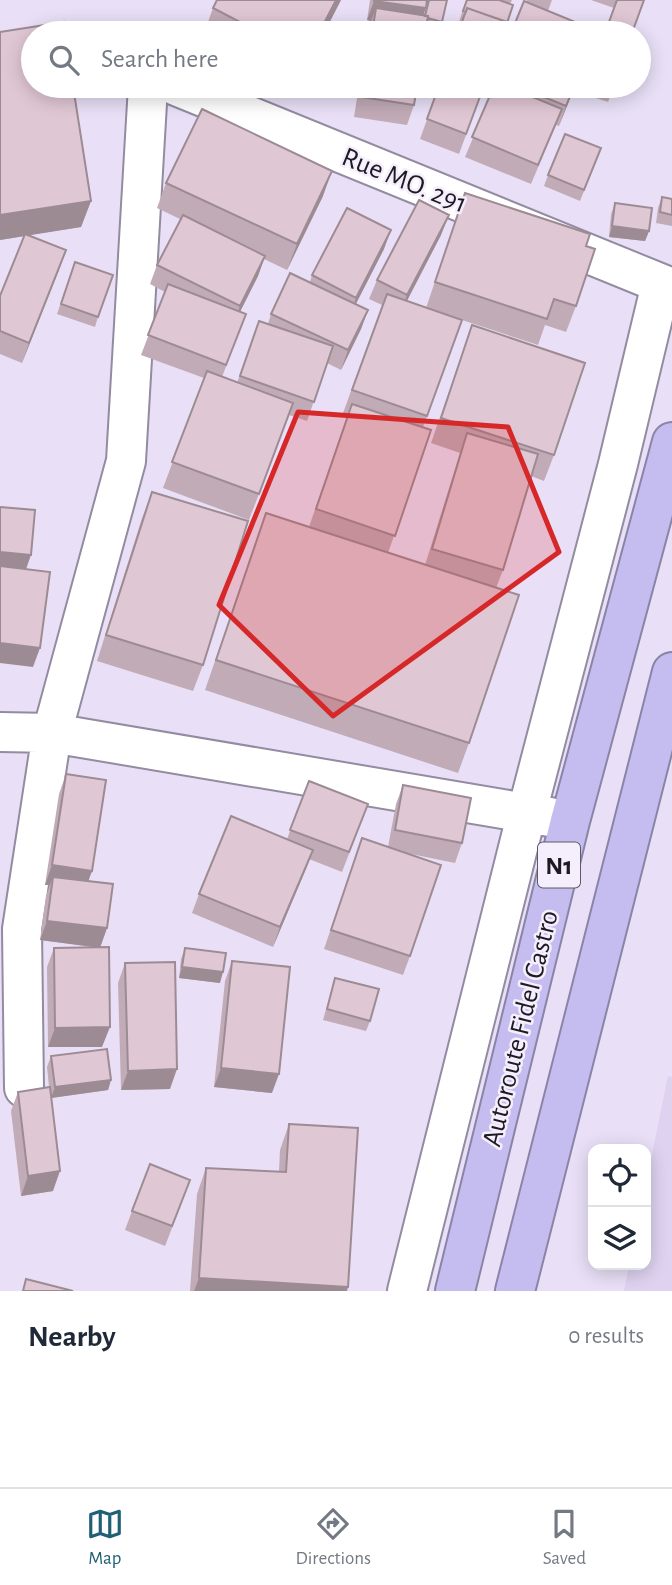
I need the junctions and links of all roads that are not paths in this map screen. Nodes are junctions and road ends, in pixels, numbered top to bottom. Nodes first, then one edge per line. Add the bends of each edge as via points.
1 (147, 98) edge
2 (205, 98) edge
3 (667, 286) edge
4 (672, 442) edge
5 (672, 672) edge
6 (0, 732) edge
7 (52, 733) junction
8 (527, 813) junction
9 (570, 821) junction
10 (24, 1088) edge
11 (407, 1291) edge
12 (455, 1291) edge
13 (515, 1291) edge

1 - 7 street via 126,461
2 - 3 street, Rue MO. 291
3 - 8 street
4 - 9 highway, Autoroute Fidel Castro / N1
5 - 13 highway, N1
6 - 7 street
7 - 8 street
7 - 10 street via 22,929
8 - 9 street
8 - 11 street
9 - 12 highway, Autoroute Fidel Castro / N1

